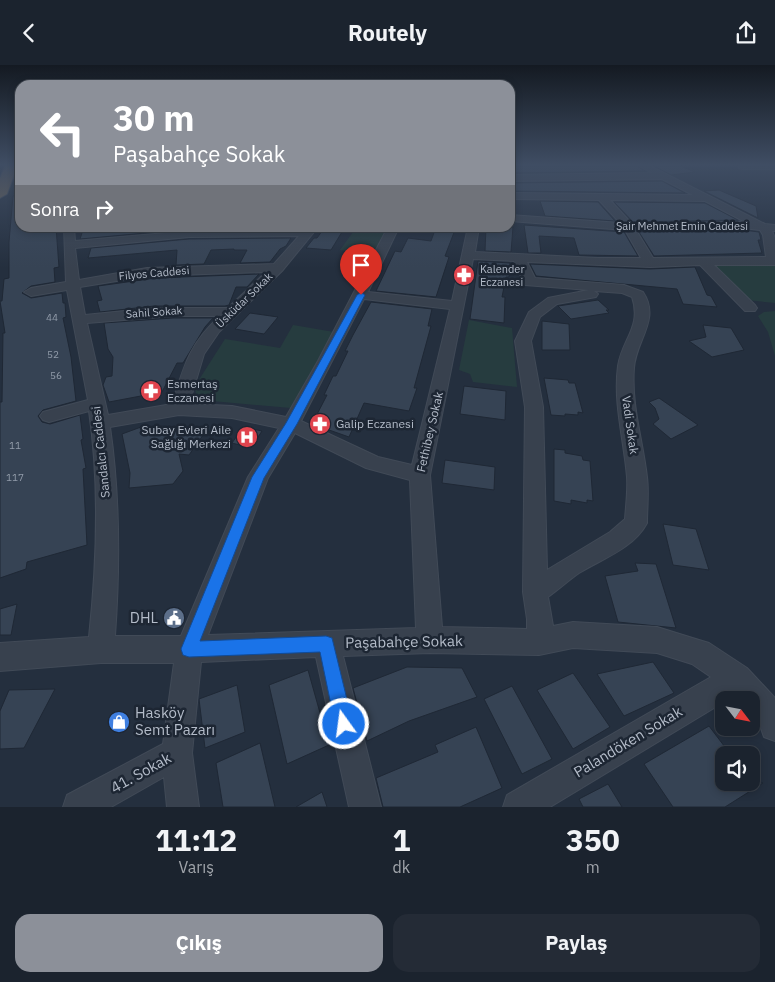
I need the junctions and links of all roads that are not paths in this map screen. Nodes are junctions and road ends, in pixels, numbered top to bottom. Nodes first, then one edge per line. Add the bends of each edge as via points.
1 (603, 199) edge
2 (709, 199) edge
3 (515, 218) edge
4 (628, 227) junction
5 (763, 227) junction
6 (775, 228) edge
7 (166, 232) edge
8 (308, 232) edge
9 (392, 232) edge
10 (473, 232) edge
11 (69, 236) edge
12 (469, 255) junction
13 (519, 258) junction
14 (774, 261) edge
15 (704, 262) junction
16 (650, 263) junction
17 (278, 268) junction
18 (73, 283) junction
19 (632, 291) junction
20 (31, 292) dead end
21 (361, 295) junction
22 (457, 306) junction
23 (750, 308) dead end
24 (230, 312) junction
25 (79, 320) junction
26 (96, 404) junction
27 (179, 409) junction
28 (49, 416) dead end
29 (100, 422) junction
30 (292, 424) junction
31 (420, 475) junction
32 (534, 592) junction
33 (430, 640) junction
34 (539, 642) junction
35 (326, 644) junction
36 (101, 649) junction
37 (189, 649) junction
38 (0, 657) edge
39 (737, 678) junction
40 (775, 726) edge
41 (177, 753) junction
42 (79, 807) edge
43 (183, 807) edge
44 (365, 807) edge
45 (519, 807) edge

1 - 4 street
2 - 5 street
3 - 4 street, Şair Mehmet Emin Caddesi
4 - 5 street, Şair Mehmet Emin Caddesi
4 - 16 street
5 - 6 street
5 - 14 street via 769,235
7 - 11 street
8 - 17 street, Üsküdar Sokak
9 - 21 street
10 - 12 street, Fethibey Sokak
11 - 18 street, Sandalcı Caddesi
12 - 13 street
12 - 22 street, Fethibey Sokak
13 - 16 street
13 - 19 street via 530,282
14 - 15 street
15 - 16 street
15 - 23 street
17 - 18 street, Filyos Caddesi via 147,272
17 - 24 street, Üsküdar Sokak
18 - 20 street, Filyos Caddesi
18 - 25 street, Sandalcı Caddesi
19 - 32 street, Vadi Sokak via 644,307 644,321 627,355 624,383 637,480 636,523 618,539
19 - 32 street via 584,294 552,301 534,315 523,341 534,407
21 - 22 street
21 - 30 street
22 - 31 street, Fethibey Sokak
24 - 25 street, Sahil Sokak via 139,311
24 - 27 street, Üsküdar Sokak via 196,354
25 - 26 street, Sandalcı Caddesi
26 - 28 street
26 - 29 street, Sandalcı Caddesi
27 - 29 street
27 - 30 street via 232,412
29 - 36 street, Sandalcı Caddesi via 108,524
30 - 31 street via 373,463
30 - 37 street via 258,477
31 - 33 street, Fethibey Sokak
32 - 34 street via 540,619
33 - 34 street, Paşabahçe Sokak
33 - 35 street, Paşabahçe Sokak
34 - 39 street, Paşabahçe Sokak via 573,635 657,640 699,653
35 - 37 street, Paşabahçe Sokak
35 - 44 street
36 - 37 street, Paşabahçe Sokak
36 - 38 street, Paşabahçe Sokak
37 - 41 street
39 - 40 street, Paşabahçe Sokak via 769,713
39 - 45 street, Palandöken Sokak
41 - 42 street, 41. Sokak
41 - 43 street

